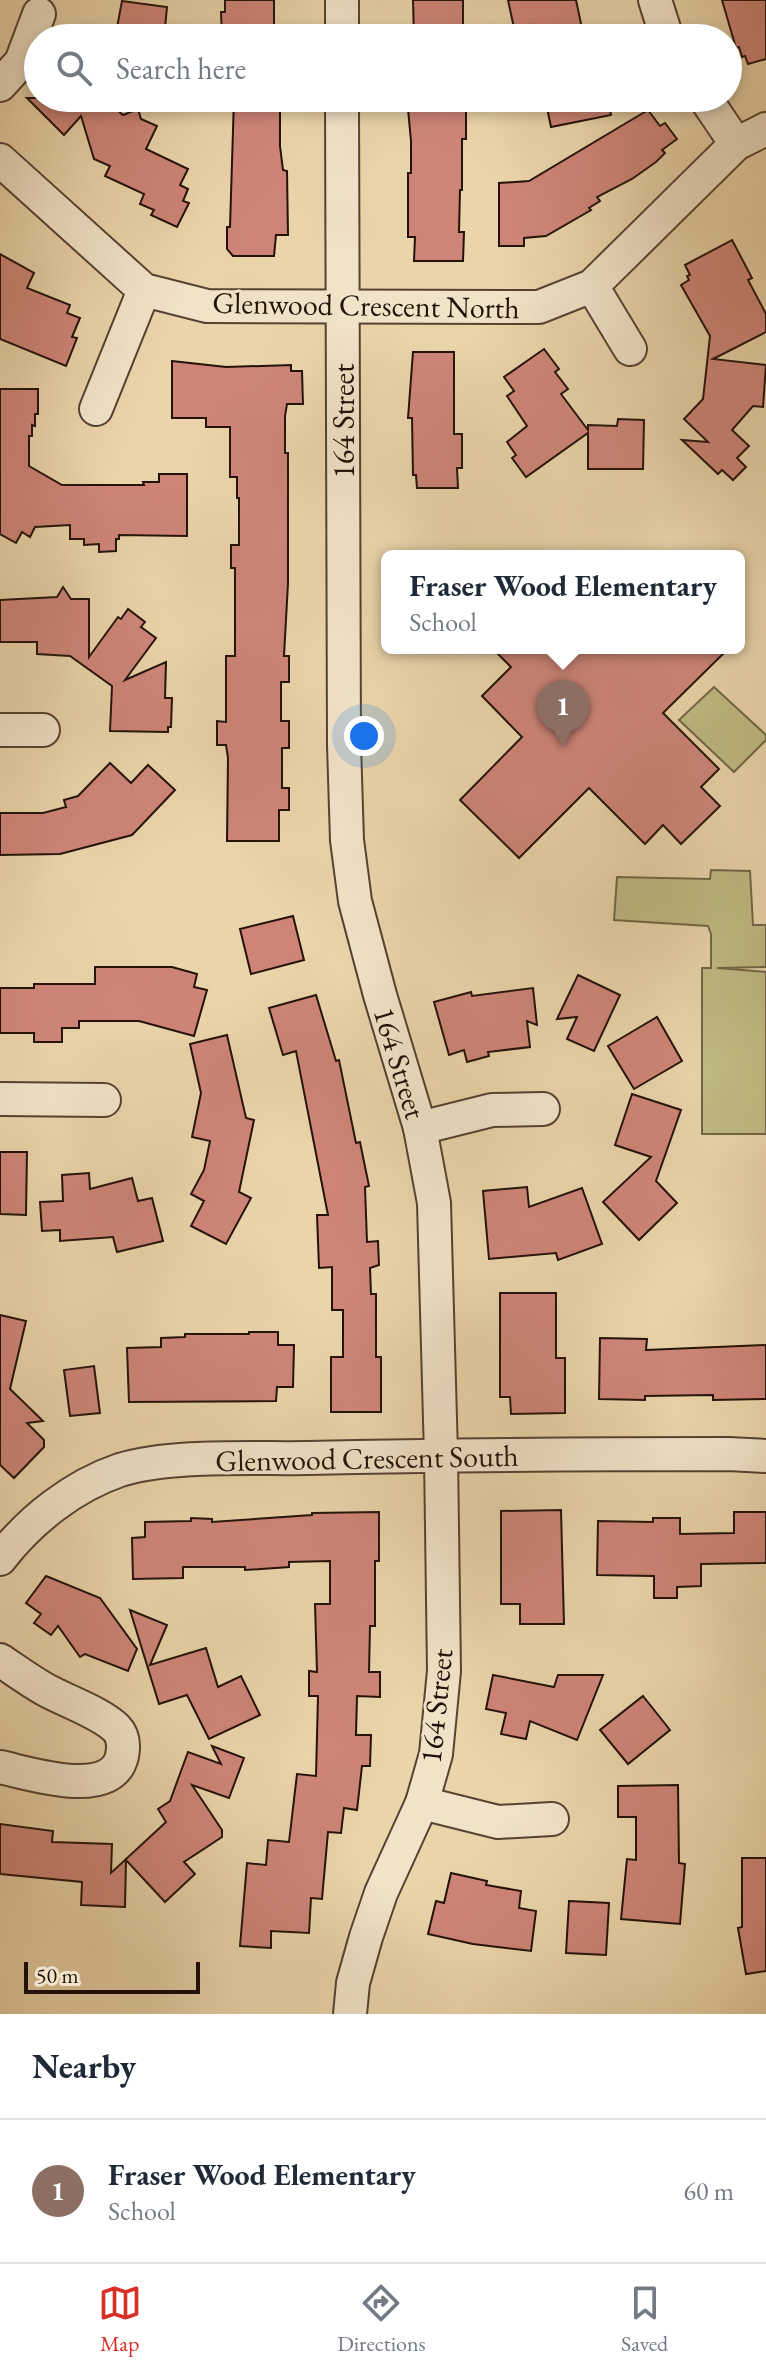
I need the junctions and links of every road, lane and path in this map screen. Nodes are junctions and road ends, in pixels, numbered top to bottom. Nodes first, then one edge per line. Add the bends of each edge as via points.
1 (342, 0) edge
2 (655, 0) edge
3 (39, 14) dead end
4 (35, 24) edge
5 (342, 24) edge
6 (663, 24) edge
7 (24, 54) edge
8 (0, 85) edge
9 (342, 112) edge
10 (714, 112) edge
11 (766, 129) edge
12 (736, 144) junction
13 (0, 160) edge
14 (592, 286) junction
15 (144, 290) junction
16 (343, 306) junction
17 (630, 349) dead end
18 (96, 409) dead end
19 (0, 730) edge
20 (43, 730) dead end
21 (0, 1099) edge
22 (104, 1100) dead end
23 (543, 1109) dead end
24 (420, 1128) junction
25 (441, 1455) junction
26 (766, 1456) edge
27 (5, 1543) edge
28 (0, 1660) edge
29 (0, 1767) edge
30 (422, 1803) junction
31 (552, 1819) dead end
32 (350, 2014) edge

1 - 5 street
2 - 6 street
3 - 4 street
7 - 8 street
9 - 16 street, 164 Street
10 - 12 street
11 - 12 street, Glenwood Crescent North
12 - 14 street, Glenwood Crescent North
13 - 15 street, Glenwood Crescent North
14 - 16 street, Glenwood Crescent North via 539,307
14 - 17 street
15 - 16 street, Glenwood Crescent North via 207,306
15 - 18 street
16 - 24 street, 164 Street via 347,840 361,930
19 - 20 street
21 - 22 street
23 - 24 street via 492,1110
24 - 25 street, 164 Street via 434,1203
25 - 26 street, Glenwood Crescent South
25 - 27 street, Glenwood Crescent South via 177,1461 121,1470 67,1494
25 - 30 street, 164 Street via 444,1671 436,1754
28 - 29 street via 114,1725 124,1748 109,1775 86,1782
30 - 31 street via 498,1822
30 - 32 street, 164 Street via 381,1893 353,1983

